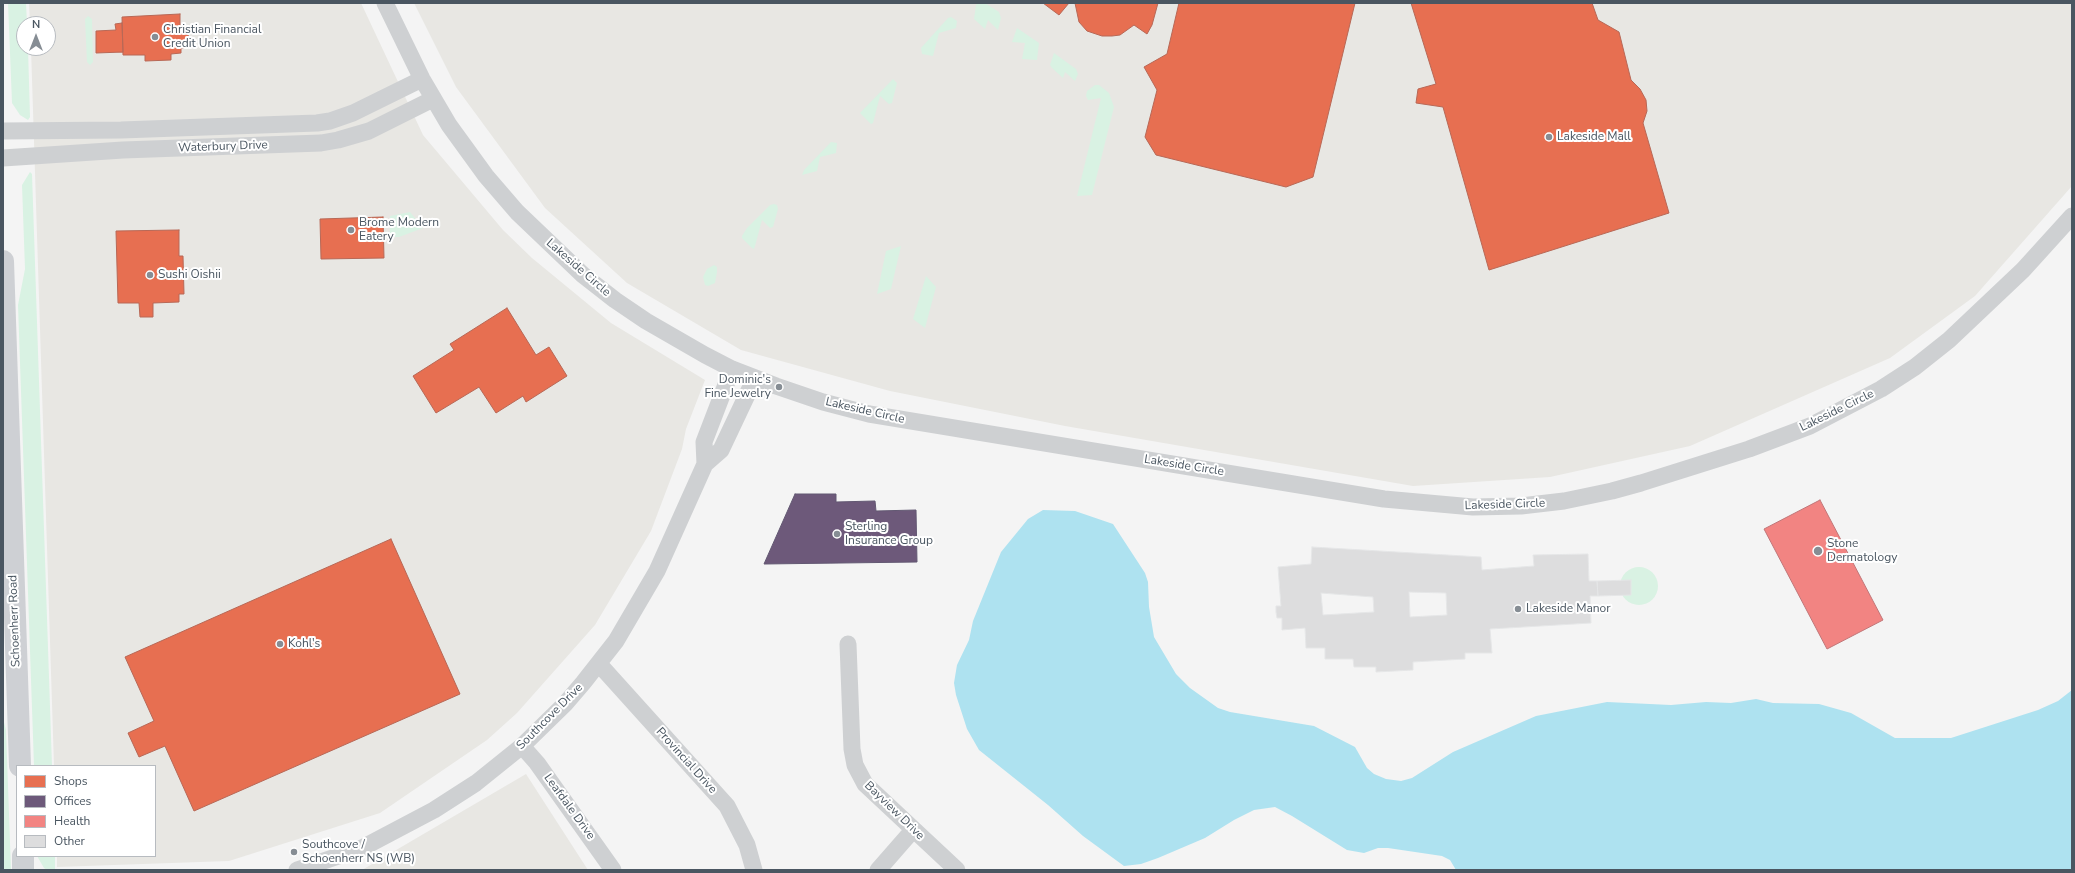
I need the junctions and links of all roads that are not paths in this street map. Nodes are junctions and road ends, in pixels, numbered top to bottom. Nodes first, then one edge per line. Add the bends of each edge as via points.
1 (385, 3) edge
2 (422, 79) junction
3 (433, 99) junction
4 (3, 131) edge
5 (3, 158) edge
6 (2072, 216) edge
7 (3, 261) edge
8 (732, 369) junction
9 (755, 378) junction
10 (6, 441) edge
11 (705, 464) junction
12 (8, 527) edge
13 (848, 644) dead end
14 (599, 664) junction
15 (522, 746) junction
16 (20, 765) edge
17 (913, 830) junction
18 (23, 857) edge
19 (23, 870) edge
20 (297, 870) edge
21 (614, 870) edge
22 (754, 870) edge
23 (878, 870) edge
24 (958, 870) edge

1 - 2 street, Lakeside Circle
2 - 3 street, Lakeside Circle
2 - 4 street, Waterbury Drive via 354,114 317,123
3 - 5 street, Waterbury Drive via 369,130 322,143 123,150
3 - 8 street, Lakeside Circle via 486,176 517,212 583,275 646,321
6 - 9 street, Lakeside Circle via 2023,270 1949,340 1915,367 1845,409 1810,426 1756,446 1587,497 1543,504 1498,507 1451,506 1384,499 891,418 823,402
7 - 10 main road, Schoenherr Road
8 - 9 street, Lakeside Circle
8 - 11 street, Southcove Drive via 704,442
9 - 11 street, Southcove Drive via 721,450
10 - 12 main road, Schoenherr Road
11 - 14 street, Southcove Drive via 657,571 632,616
12 - 16 main road, Schoenherr Road
13 - 17 street, Bayview Drive via 852,749 855,765 865,784
14 - 15 street, Southcove Drive via 565,704
14 - 22 street, Provincial Drive via 727,806 747,845
15 - 20 street, Southcove Drive via 476,783 417,820 362,848
15 - 21 street, Leafdale Drive
17 - 23 street
17 - 24 street, Bayview Drive
18 - 19 main road

